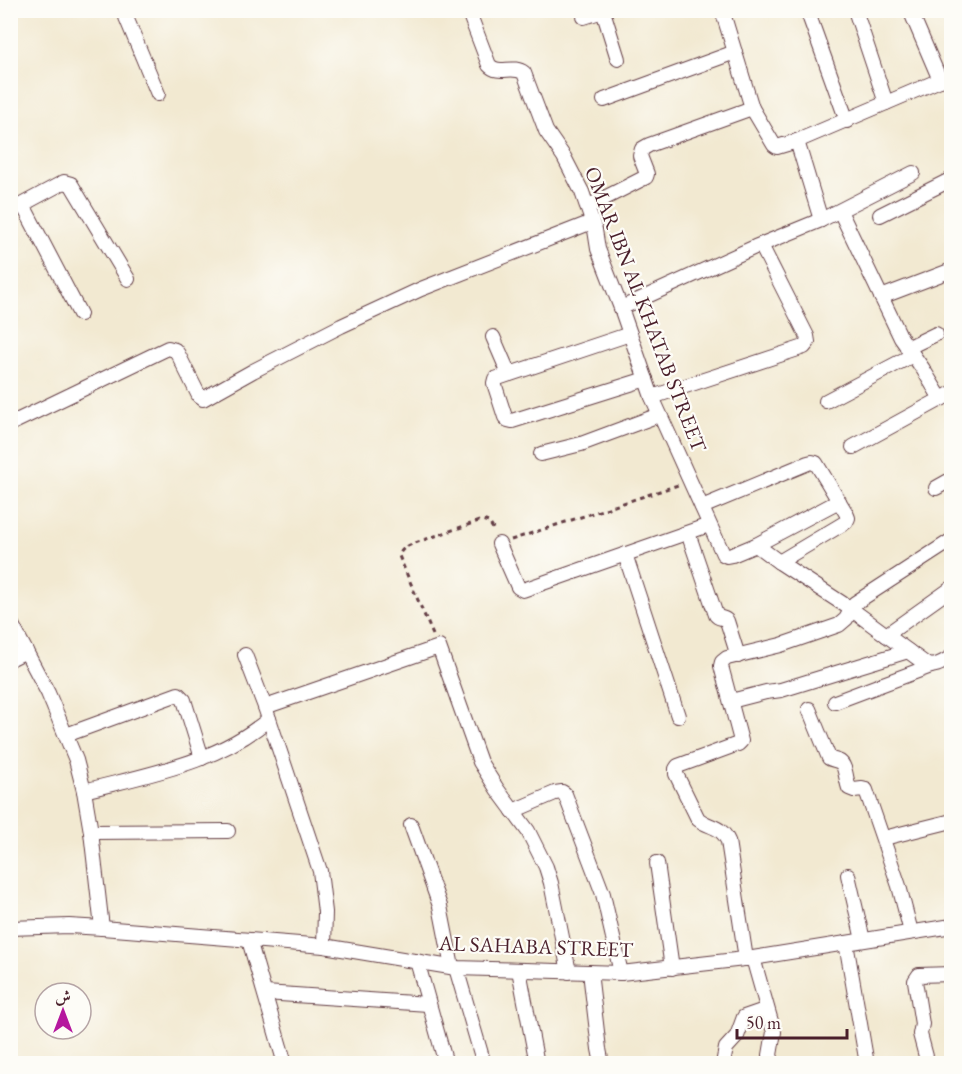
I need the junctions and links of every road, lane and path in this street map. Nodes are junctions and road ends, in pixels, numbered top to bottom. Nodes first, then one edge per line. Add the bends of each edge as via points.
1 (123, 10) edge
2 (468, 10) edge
3 (722, 10) edge
4 (807, 10) edge
5 (855, 10) edge
6 (910, 10) edge
7 (604, 11) edge
8 (584, 16) dead end
9 (735, 52) junction
10 (618, 58) dead end
11 (946, 78) edge
12 (158, 94) dead end
13 (604, 100) dead end
14 (886, 103) junction
15 (752, 108) junction
16 (847, 121) junction
17 (797, 141) junction
18 (913, 173) dead end
19 (951, 179) edge
20 (587, 207) junction
21 (17, 208) edge
22 (840, 211) junction
23 (880, 215) dead end
24 (821, 220) junction
25 (592, 222) junction
26 (761, 245) junction
27 (951, 270) edge
28 (128, 279) dead end
29 (881, 297) junction
30 (621, 308) junction
31 (80, 314) dead end
32 (630, 334) junction
33 (936, 334) dead end
34 (494, 337) dead end
35 (910, 351) junction
36 (509, 374) junction
37 (646, 379) junction
38 (946, 396) edge
39 (652, 397) junction
40 (826, 401) dead end
41 (660, 414) junction
42 (10, 424) edge
43 (853, 447) dead end
44 (541, 454) dead end
45 (951, 479) edge
46 (936, 488) dead end
47 (839, 501) junction
48 (702, 507) junction
49 (710, 525) junction
50 (688, 532) junction
51 (951, 540) edge
52 (499, 544) dead end
53 (756, 545) junction
54 (625, 554) junction
55 (779, 562) junction
56 (951, 588) edge
57 (851, 609) junction
58 (10, 621) edge
59 (886, 635) junction
60 (27, 651) junction
61 (908, 651) junction
62 (245, 655) dead end
63 (738, 656) junction
64 (951, 657) edge
65 (10, 659) edge
66 (930, 666) junction
67 (731, 701) junction
68 (835, 702) dead end
69 (809, 709) dead end
70 (267, 713) junction
71 (678, 716) dead end
72 (66, 735) junction
73 (202, 759) junction
74 (84, 791) junction
75 (513, 810) junction
76 (951, 820) edge
77 (411, 825) dead end
78 (228, 831) dead end
79 (91, 832) junction
80 (884, 838) junction
81 (657, 863) dead end
82 (848, 875) dead end
83 (951, 926) edge
84 (10, 928) edge
85 (102, 928) junction
86 (911, 932) junction
87 (249, 939) junction
88 (863, 940) junction
89 (846, 943) junction
90 (324, 946) junction
91 (749, 958) junction
92 (417, 962) junction
93 (454, 968) junction
94 (672, 968) junction
95 (519, 970) junction
96 (569, 972) junction
97 (590, 972) junction
98 (621, 973) junction
99 (951, 974) edge
100 (265, 993) junction
101 (428, 1004) junction
102 (767, 1009) junction
103 (285, 1064) edge
104 (446, 1064) edge
105 (484, 1064) edge
106 (537, 1064) edge
107 (602, 1064) edge
108 (723, 1064) edge
109 (773, 1064) edge
110 (867, 1064) edge
111 (928, 1064) edge

1 - 12 street
2 - 20 street, OMAR IBN AL KHATAB STREET via 492,69 518,69 524,73 546,131 572,171
3 - 9 street
4 - 16 street
5 - 14 street
6 - 11 street
7 - 8 street
7 - 10 street
9 - 13 street
9 - 15 street
11 - 14 street
14 - 16 street
15 - 17 street via 774,145
15 - 20 street via 642,149 646,177
16 - 17 street
17 - 24 street
18 - 22 street
19 - 23 street
20 - 25 street, OMAR IBN AL KHATAB STREET
21 - 28 street via 64,182 71,184
21 - 31 street
22 - 24 street
22 - 29 street
24 - 26 street
25 - 30 street, OMAR IBN AL KHATAB STREET
25 - 42 street via 421,289 203,399 178,354 168,348
26 - 30 street
26 - 39 street via 807,336 807,344
27 - 29 street
29 - 35 street
30 - 32 street, OMAR IBN AL KHATAB STREET
32 - 36 street
32 - 37 street, OMAR IBN AL KHATAB STREET
33 - 35 street
34 - 36 street
35 - 38 street
35 - 40 street
36 - 37 street via 496,378 494,383 506,419 512,421
37 - 39 street, OMAR IBN AL KHATAB STREET
38 - 43 street
39 - 41 street, OMAR IBN AL KHATAB STREET
41 - 44 street via 582,444
41 - 48 street, OMAR IBN AL KHATAB STREET
45 - 46 street
47 - 48 street via 819,466 812,462
47 - 53 street
47 - 55 street via 846,522
48 - 49 street, OMAR IBN AL KHATAB STREET
49 - 50 street
49 - 53 street, OMAR IBN AL KHATAB STREET via 727,556
50 - 54 street
50 - 63 street via 716,615 727,621
51 - 57 street
52 - 54 street via 518,587 523,590
53 - 55 street
54 - 71 street
55 - 57 street
56 - 59 street
57 - 59 street
57 - 63 street via 839,625
58 - 60 street
59 - 61 street
60 - 65 street
60 - 72 street
61 - 66 street
61 - 67 street via 781,690
62 - 70 street
63 - 67 street via 723,659 721,666
64 - 66 street
66 - 68 street
67 - 91 street via 740,742 676,769 698,819 722,831 728,841
69 - 80 street via 829,758 843,765 849,788 866,790
70 - 73 street via 237,743
70 - 75 street via 439,647 480,762
70 - 90 street via 320,871
72 - 73 street via 178,694 184,700
72 - 74 street
73 - 74 street
74 - 79 street
75 - 96 street via 546,867
75 - 98 street via 555,793 565,794 603,894
76 - 80 street
77 - 93 street via 440,906
78 - 79 street
79 - 85 street
80 - 86 street
81 - 94 street
82 - 88 street
83 - 86 street, AL SAHABA STREET
84 - 85 street, AL SAHABA STREET
85 - 87 street, AL SAHABA STREET
86 - 88 street, AL SAHABA STREET
87 - 90 street, AL SAHABA STREET
87 - 100 street
88 - 89 street, AL SAHABA STREET
89 - 91 street, AL SAHABA STREET
89 - 110 street
90 - 92 street, AL SAHABA STREET
91 - 94 street, AL SAHABA STREET
91 - 102 street
92 - 93 street, AL SAHABA STREET
92 - 101 street
93 - 95 street, AL SAHABA STREET
93 - 105 street
94 - 98 street, AL SAHABA STREET
95 - 96 street, AL SAHABA STREET
95 - 106 street
96 - 97 street, AL SAHABA STREET
97 - 98 street, AL SAHABA STREET
97 - 107 street
99 - 111 street via 915,978 920,1034
100 - 101 street
100 - 103 street
101 - 104 street
102 - 108 street via 744,1017 726,1048
102 - 109 street via 774,1032 770,1055

